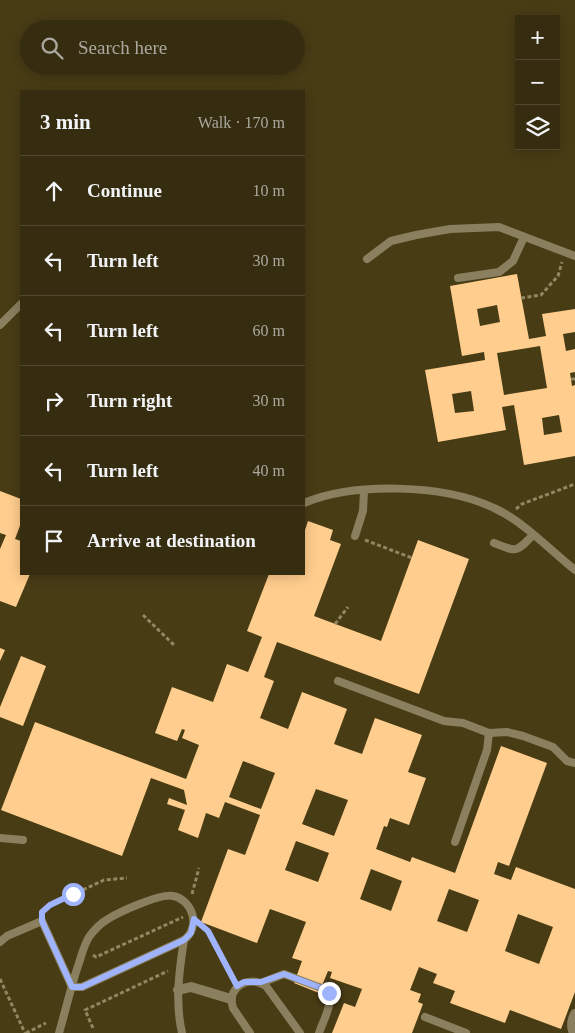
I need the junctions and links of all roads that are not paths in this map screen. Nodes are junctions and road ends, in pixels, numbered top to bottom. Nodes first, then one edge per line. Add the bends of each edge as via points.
1 (524, 237) junction
2 (575, 256) edge
3 (367, 259) dead end
4 (458, 278) dead end
5 (20, 305) edge
6 (0, 325) edge
7 (364, 491) junction
8 (305, 503) edge
9 (533, 535) junction
10 (355, 536) road end
11 (494, 543) dead end
12 (575, 570) edge
13 (338, 681) dead end
14 (488, 733) junction
15 (575, 764) edge
16 (0, 838) edge
17 (23, 840) dead end
18 (455, 842) dead end
19 (184, 940) junction
20 (0, 942) edge
21 (261, 982) junction
22 (72, 987) junction
23 (178, 990) junction
24 (231, 999) junction
25 (575, 1014) edge
26 (425, 1018) dead end
27 (59, 1033) edge
28 (182, 1033) edge
29 (250, 1033) edge
30 (300, 1033) edge
31 (319, 1033) edge
32 (466, 1033) edge
33 (574, 1033) edge

1 - 2 lane
1 - 3 lane via 499,227 450,229 391,241
1 - 4 lane via 513,261 499,272
5 - 6 lane
7 - 8 lane
7 - 9 lane via 406,488 479,502 508,516
7 - 10 lane via 363,510
9 - 11 lane via 516,550
9 - 12 lane
13 - 14 lane via 444,721 464,723
14 - 15 lane via 507,732 523,736 553,747 567,761
14 - 18 lane via 487,750
16 - 17 lane
19 - 22 lane via 82,987
19 - 22 lane via 191,933 192,913 179,897 160,896 102,923 89,938
19 - 23 lane
20 - 22 lane via 42,921
21 - 24 lane via 240,983
21 - 30 lane via 269,988
21 - 31 lane via 284,974 329,993 331,1000
22 - 27 lane
23 - 24 street via 191,986
23 - 28 lane
24 - 29 lane via 233,1008
25 - 33 street via 572,1019
26 - 32 lane

